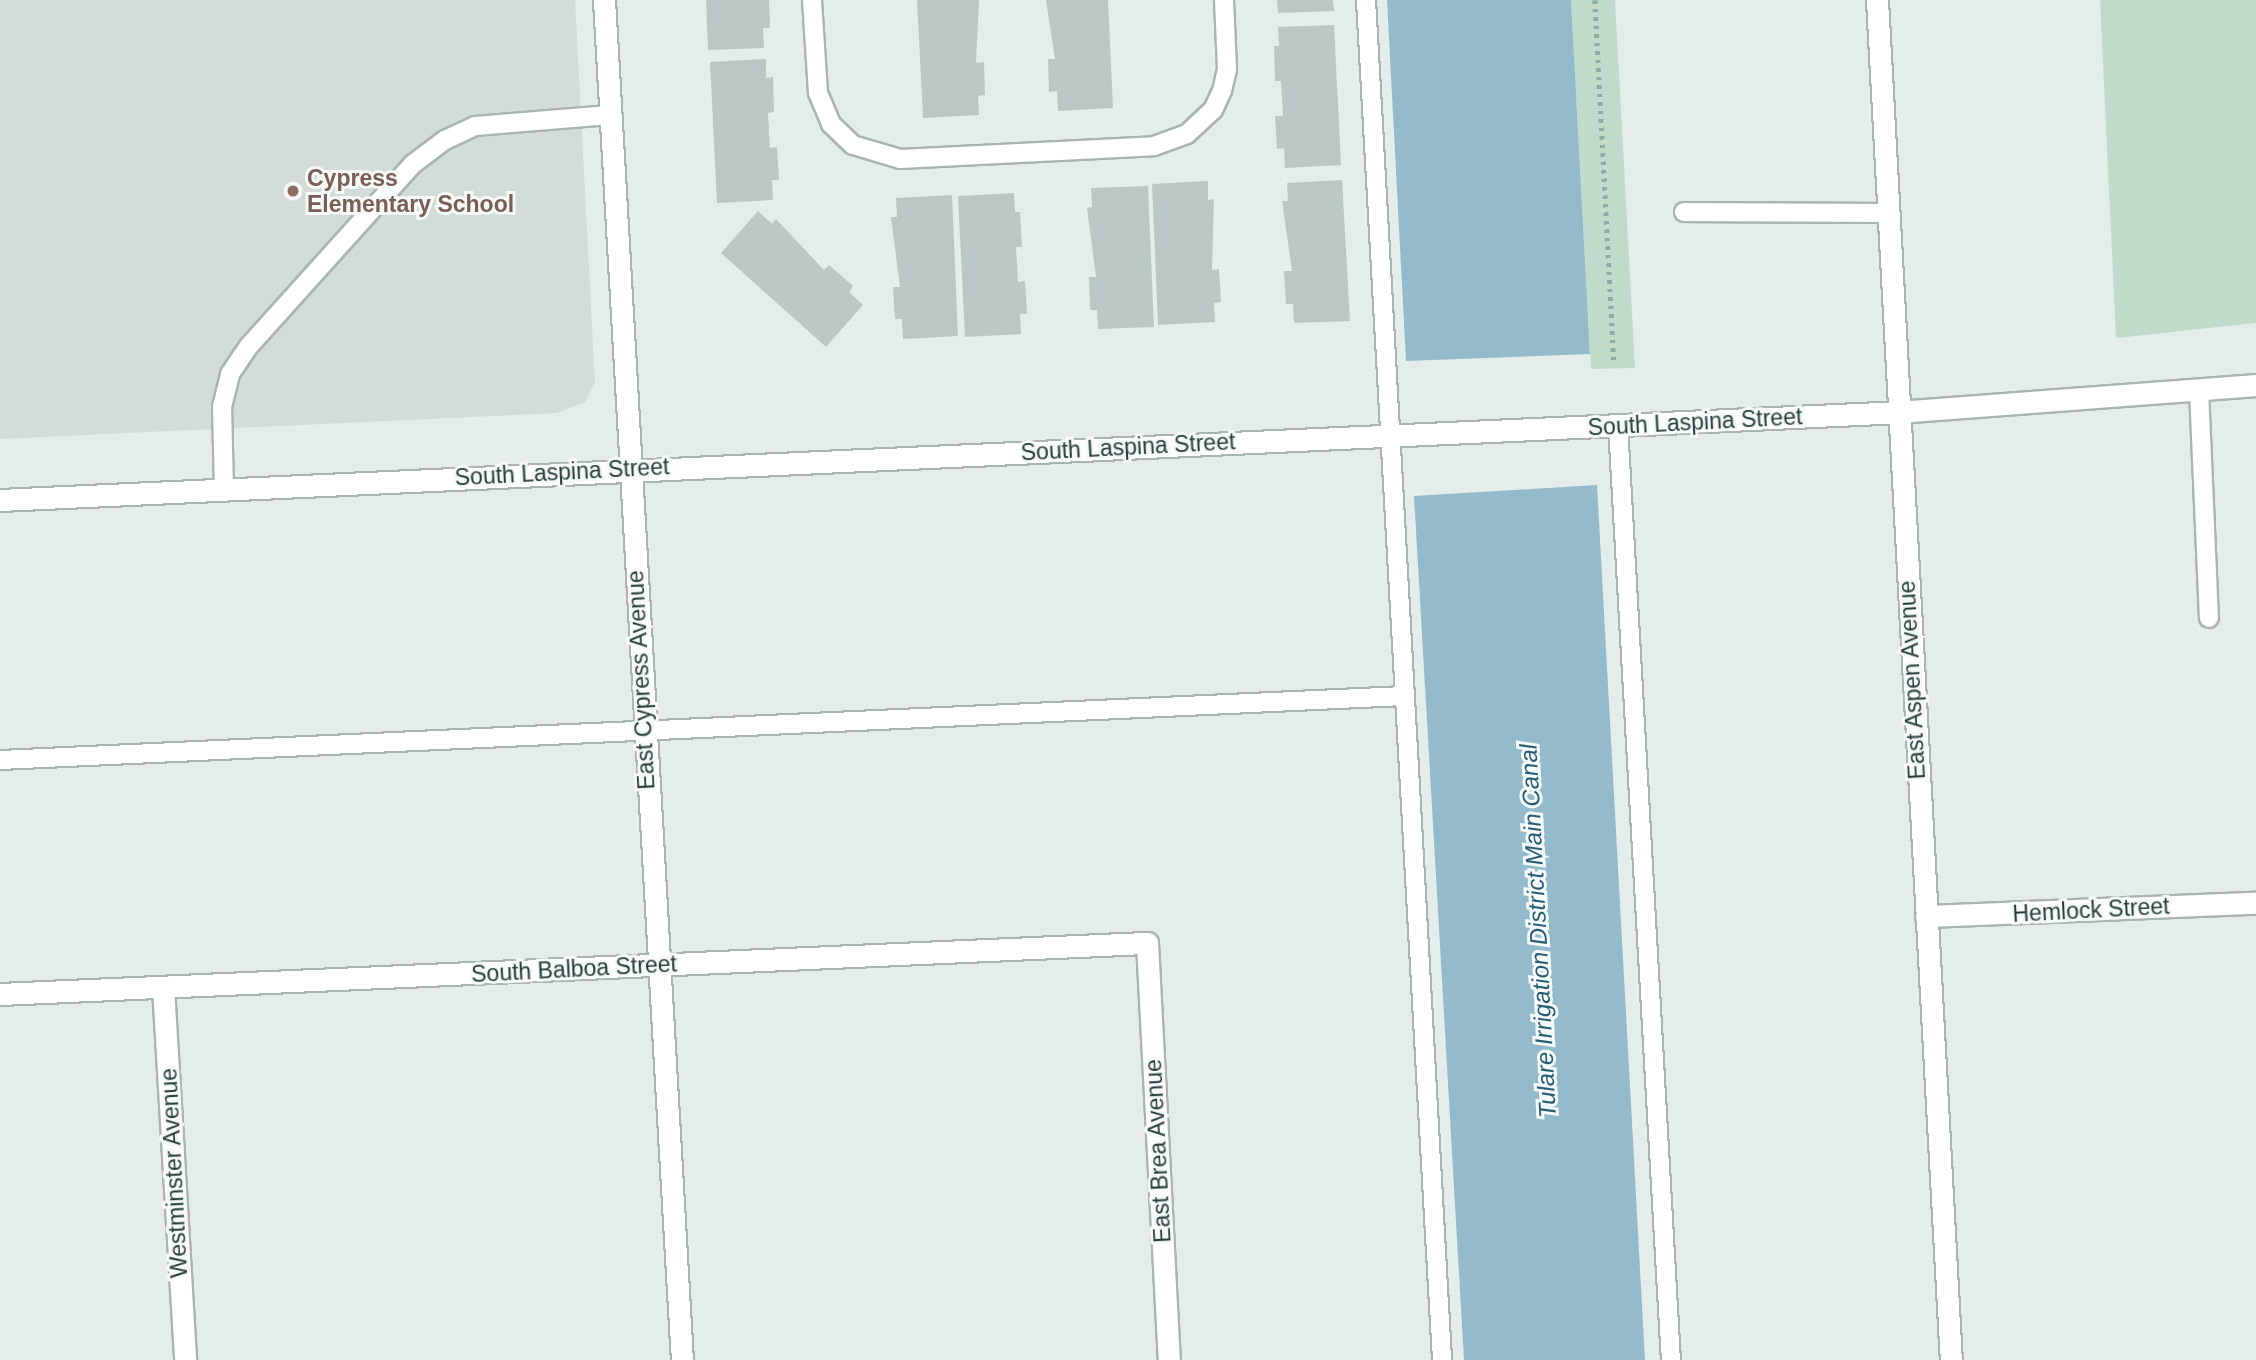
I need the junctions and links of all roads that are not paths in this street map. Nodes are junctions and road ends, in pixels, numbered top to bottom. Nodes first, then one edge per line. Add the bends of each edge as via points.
1 (604, 0) edge
2 (812, 0) edge
3 (1224, 0) edge
4 (1366, 0) edge
5 (1877, 0) edge
6 (610, 115) junction
7 (1684, 212) dead end
8 (1888, 213) junction
9 (2256, 385) edge
10 (2199, 390) junction
11 (1898, 412) junction
12 (1618, 425) junction
13 (1391, 435) junction
14 (629, 469) junction
15 (224, 489) junction
16 (0, 500) edge
17 (2209, 618) dead end
18 (1404, 696) junction
19 (645, 732) junction
20 (0, 760) edge
21 (2256, 902) edge
22 (1926, 916) junction
23 (1147, 943) joint
24 (659, 965) junction
25 (163, 987) junction
26 (0, 994) edge
27 (185, 1360) edge
28 (682, 1360) edge
29 (1169, 1360) edge
30 (1442, 1360) edge
31 (1671, 1360) edge
32 (1951, 1360) edge

1 - 6 street, East Cypress Avenue
2 - 3 lane via 818,93 831,124 853,145 876,155 919,159 1154,146 1187,134 1213,110 1222,91 1227,69
4 - 13 lane
5 - 8 street, East Aspen Avenue
6 - 14 street, East Cypress Avenue
6 - 15 lane via 475,126 445,140 414,164 249,346 230,374 222,407
7 - 8 lane
8 - 11 street, East Aspen Avenue
9 - 10 street, South Laspina Street
10 - 11 street, South Laspina Street
10 - 17 lane
11 - 12 street, South Laspina Street
11 - 22 street, East Aspen Avenue
12 - 13 street, South Laspina Street
12 - 31 lane
13 - 14 street, South Laspina Street
13 - 18 lane
14 - 15 street, South Laspina Street
14 - 19 street, East Cypress Avenue
15 - 16 street, South Laspina Street
18 - 19 lane
18 - 30 lane
19 - 20 lane
19 - 24 street, East Cypress Avenue
21 - 22 street, Hemlock Street
22 - 32 street, East Aspen Avenue
23 - 24 street, South Balboa Street
23 - 29 street, East Brea Avenue
24 - 25 street, South Balboa Street
24 - 28 street, East Cypress Avenue
25 - 26 street, South Balboa Street
25 - 27 street, Westminster Avenue

